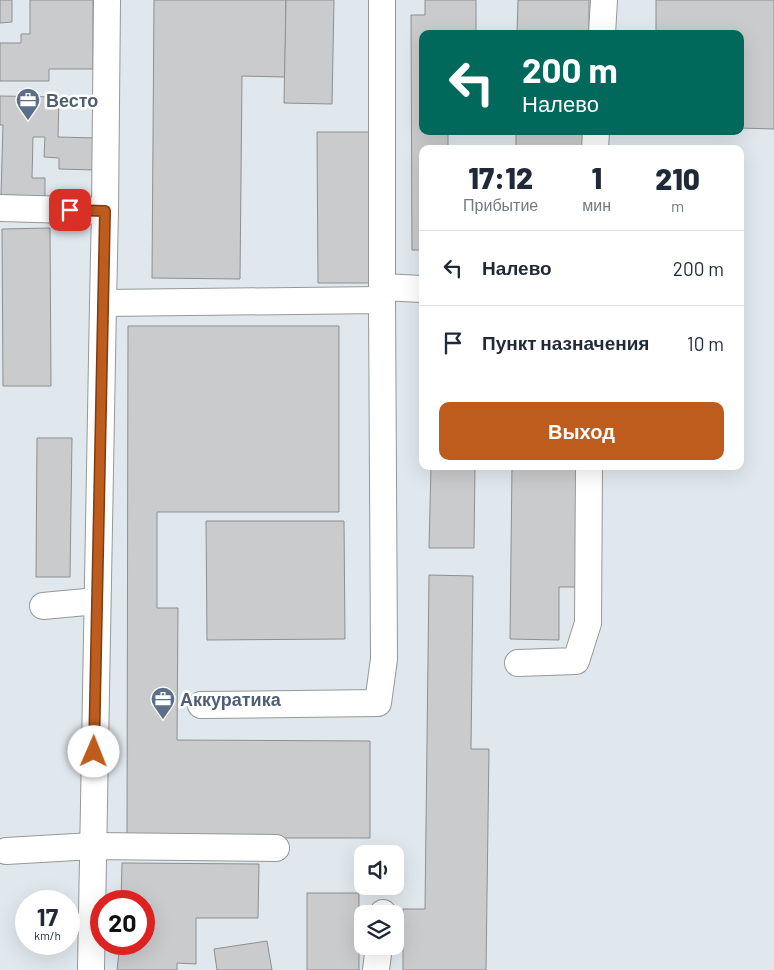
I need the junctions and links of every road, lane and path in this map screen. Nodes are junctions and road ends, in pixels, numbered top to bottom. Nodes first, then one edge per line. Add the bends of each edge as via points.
1 (106, 0) edge
2 (382, 0) edge
3 (604, 0) edge
4 (602, 30) edge
5 (0, 208) edge
6 (105, 211) junction
7 (419, 289) edge
8 (382, 294) junction
9 (103, 303) junction
10 (589, 470) edge
11 (97, 600) junction
12 (43, 606) dead end
13 (518, 663) dead end
14 (201, 705) dead end
15 (93, 846) junction
16 (276, 848) dead end
17 (6, 851) dead end
18 (378, 955) edge
19 (91, 970) edge
20 (376, 970) edge

1 - 6 lane
2 - 8 lane
3 - 4 lane
5 - 6 lane
6 - 9 lane
7 - 8 lane
8 - 9 lane
8 - 14 lane via 384,659 378,703
9 - 11 lane
10 - 13 lane via 588,623 576,661
11 - 12 lane
11 - 15 lane
15 - 16 lane
15 - 17 lane
15 - 19 lane
18 - 20 lane

